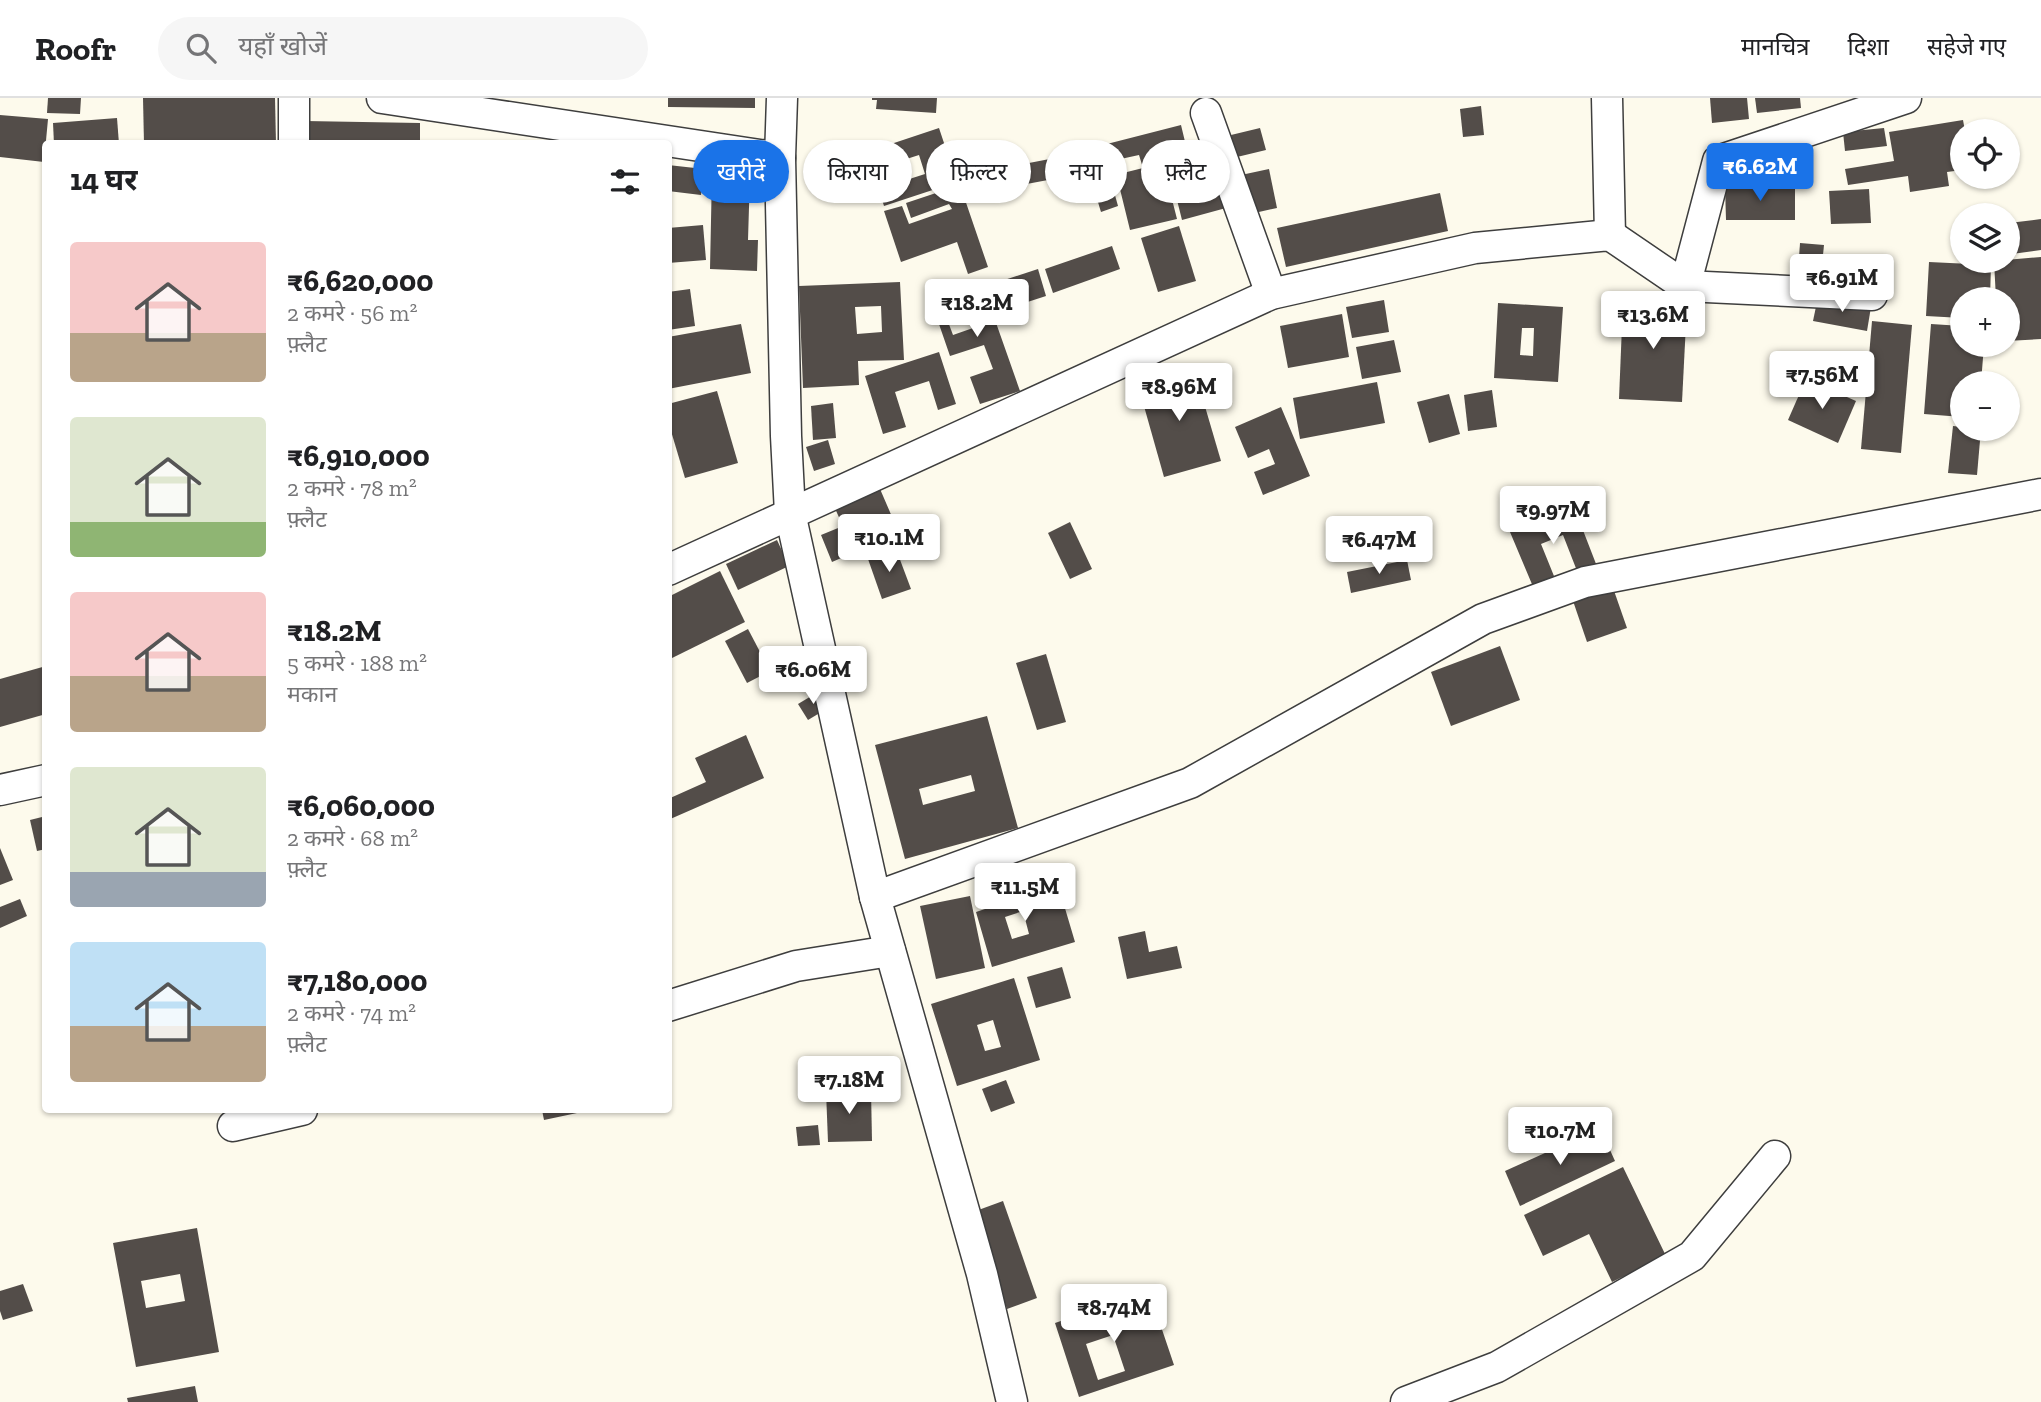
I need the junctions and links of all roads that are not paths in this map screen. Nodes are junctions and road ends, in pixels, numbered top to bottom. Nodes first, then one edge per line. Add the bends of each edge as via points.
1 (294, 98) edge
2 (382, 98) edge
3 (782, 98) edge
4 (1607, 98) edge
5 (1906, 98) edge
6 (1206, 114) dead end
7 (294, 140) edge
8 (661, 140) edge
9 (781, 140) edge
10 (672, 142) edge
11 (693, 145) edge
12 (781, 203) edge
13 (1610, 235) junction
14 (1685, 286) junction
15 (1271, 294) junction
16 (1872, 295) dead end
17 (2041, 494) edge
18 (790, 513) junction
19 (672, 568) edge
20 (42, 781) edge
21 (0, 790) edge
22 (875, 897) junction
23 (890, 951) junction
24 (672, 1005) edge
25 (289, 1113) edge
26 (233, 1126) dead end
27 (1775, 1156) dead end
28 (1012, 1402) edge
29 (1406, 1402) edge

1 - 7 street
2 - 8 street
3 - 9 street
4 - 13 street
5 - 14 street via 1718,161
6 - 15 street
10 - 11 street
12 - 18 street
13 - 14 street
13 - 15 street via 1475,248
14 - 16 street
15 - 18 street
17 - 22 street via 1585,582 1483,619 1190,783
18 - 19 street
18 - 22 street
20 - 21 street
22 - 23 street
23 - 24 street via 796,966
23 - 28 street via 982,1274
25 - 26 street
27 - 29 street via 1692,1256 1497,1367

